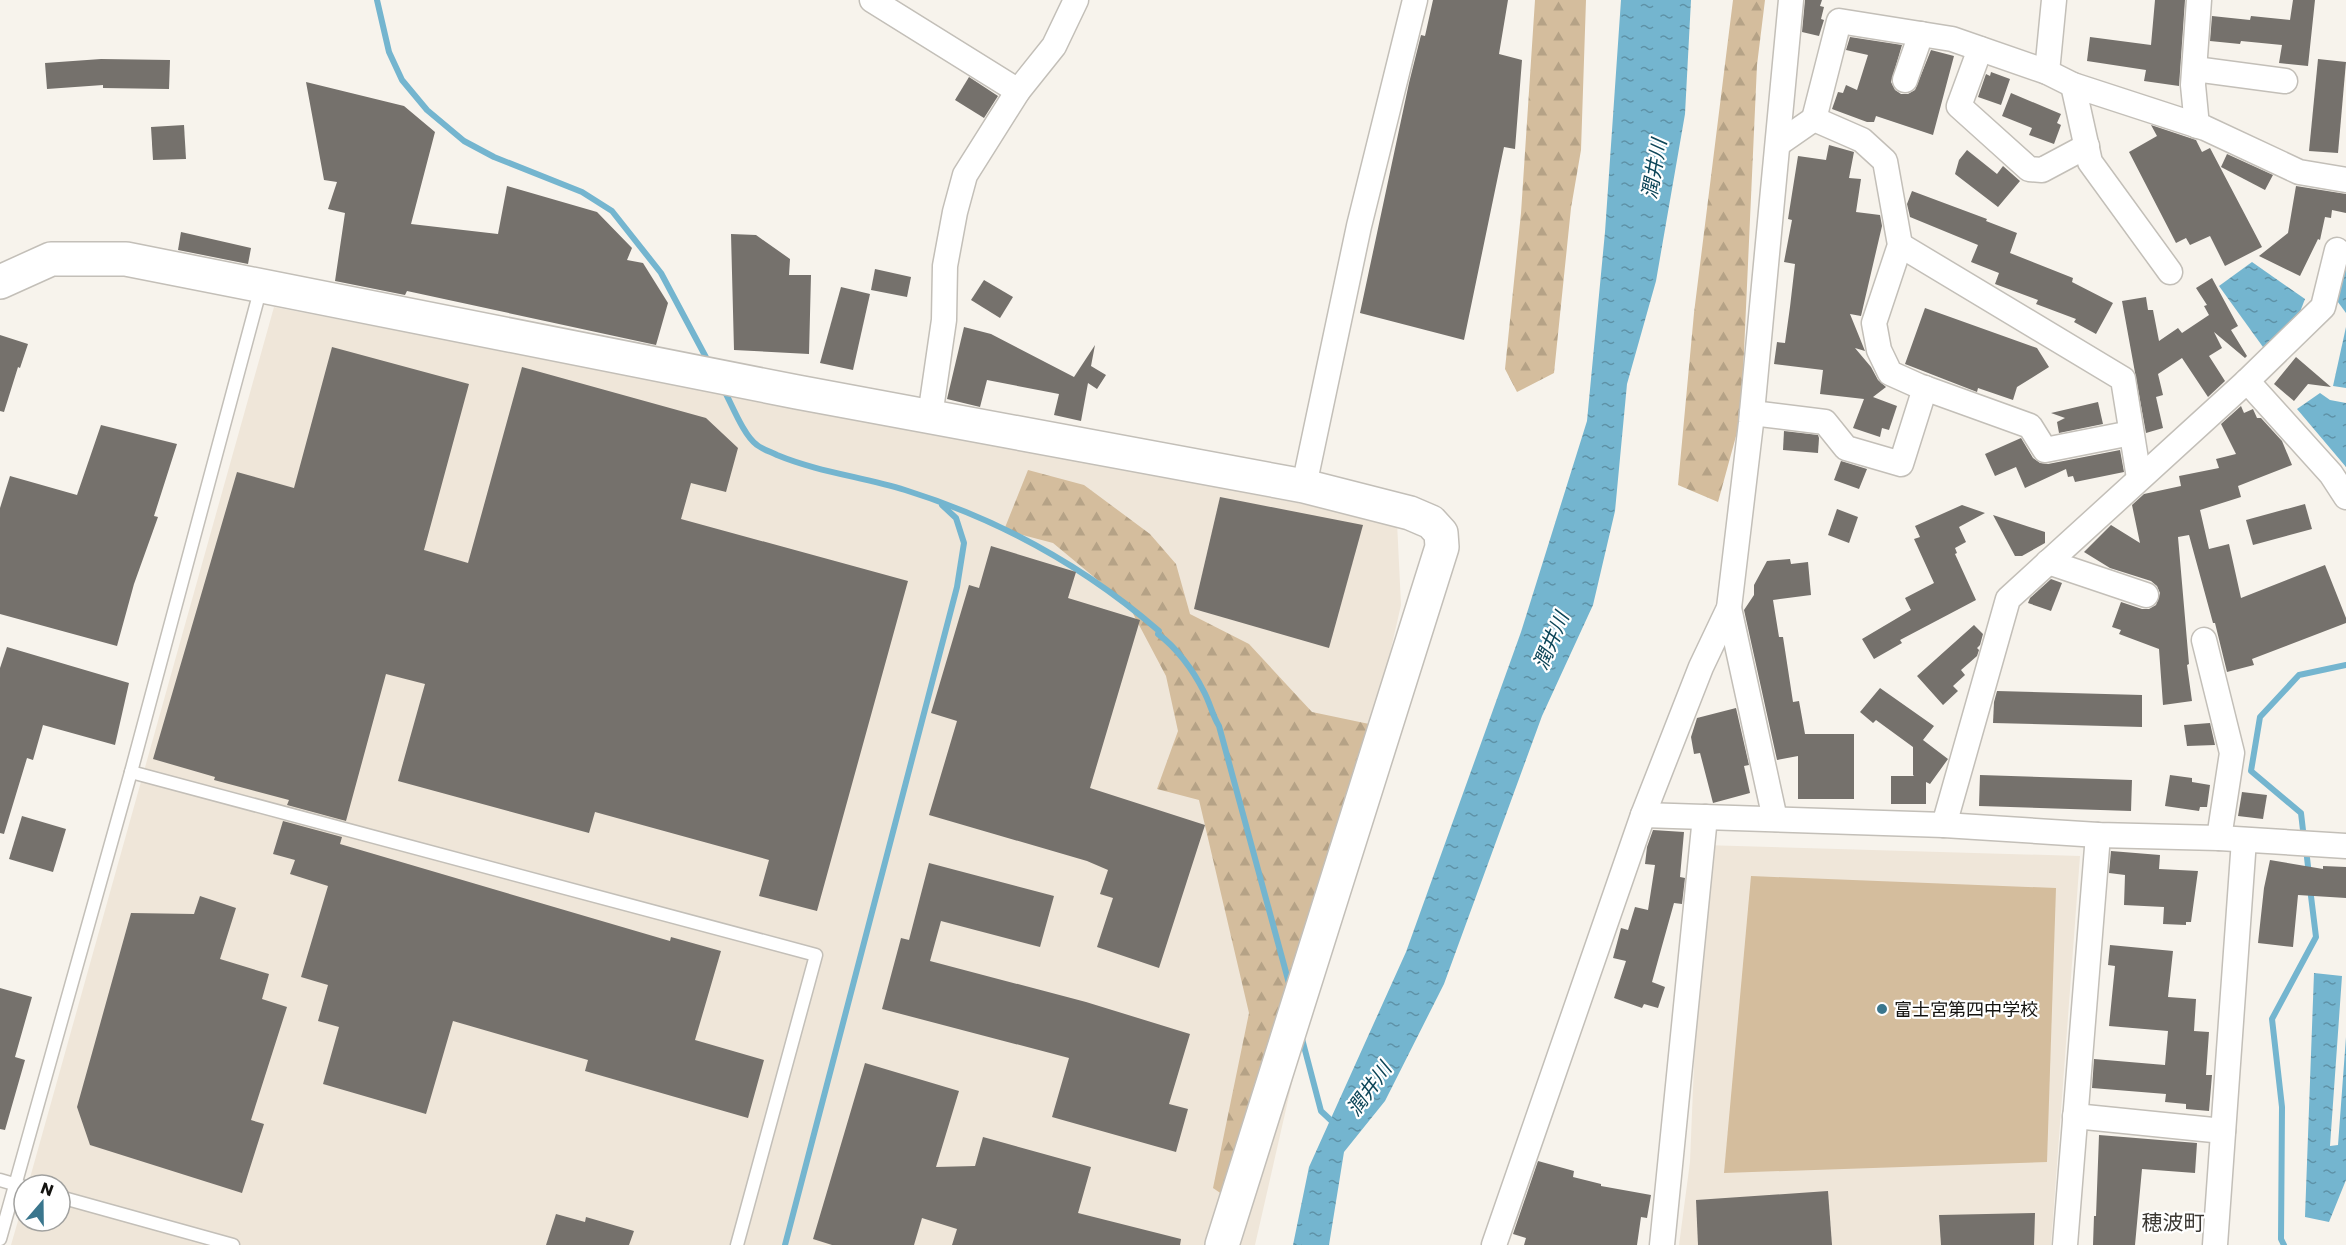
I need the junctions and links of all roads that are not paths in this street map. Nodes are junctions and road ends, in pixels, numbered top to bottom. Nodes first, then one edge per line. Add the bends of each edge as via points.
1 (872, 0) edge
2 (1076, 0) edge
3 (1415, 0) edge
4 (1791, 0) edge
5 (2054, 0) edge
6 (2199, 0) edge
7 (1921, 34) junction
8 (1980, 49) junction
9 (2194, 69) junction
10 (2047, 72) junction
11 (1905, 80) dead end
12 (2285, 81) dead end
13 (2073, 85) junction
14 (1018, 91) junction
15 (1814, 119) junction
16 (2197, 126) junction
17 (1778, 144) junction
18 (2086, 146) junction
19 (2346, 180) edge
20 (1899, 245) junction
21 (2343, 246) edge
22 (2170, 272) dead end
23 (0, 282) edge
24 (261, 287) junction
25 (2247, 381) junction
26 (1925, 388) junction
27 (1752, 414) junction
28 (930, 416) junction
29 (2131, 433) junction
30 (2139, 478) junction
31 (1304, 486) junction
32 (2346, 497) edge
33 (2048, 562) junction
34 (2146, 595) dead end
35 (1729, 608) junction
36 (2204, 640) dead end
37 (132, 772) junction
38 (1643, 815) junction
39 (1705, 817) junction
40 (1775, 819) junction
41 (1944, 825) junction
42 (2098, 835) junction
43 (2219, 838) junction
44 (2244, 840) junction
45 (2346, 846) edge
46 (2075, 1116) junction
47 (2223, 1131) junction
48 (23, 1173) edge
49 (72, 1200) edge
50 (12, 1206) edge
51 (0, 1239) edge
52 (233, 1245) edge
53 (737, 1245) edge
54 (1222, 1245) edge
55 (1494, 1245) edge
56 (1662, 1245) edge
57 (2065, 1245) edge
58 (2215, 1245) edge

1 - 14 street
2 - 14 street via 1054,46
3 - 31 street via 1359,226
4 - 17 street
5 - 10 street
6 - 9 street
7 - 8 street
7 - 11 street
7 - 15 street via 1839,21
8 - 10 street
8 - 18 street via 1959,106 2030,169 2042,170
9 - 12 street
9 - 16 street
10 - 13 street
13 - 16 street
13 - 18 street
14 - 28 street via 965,175 945,266 944,320
15 - 17 street
15 - 20 street via 1862,140 1885,161
16 - 19 street via 2299,172
17 - 27 street
18 - 22 street via 2090,162
20 - 26 street via 1874,323 1879,350 1890,373
20 - 29 street via 2123,379
21 - 25 street via 2323,307
23 - 24 street via 51,259 126,259
24 - 28 street
24 - 37 lane
25 - 30 street
25 - 32 street via 2331,474
26 - 27 street via 1901,464 1846,448 1825,422
26 - 29 street via 2030,426 2045,450
27 - 35 street
28 - 31 street
29 - 30 street
30 - 33 street
31 - 54 street via 1431,522 1441,533 1442,547
33 - 34 street
33 - 41 street via 2008,599
35 - 38 street via 1701,667
35 - 40 street
36 - 43 street via 2232,753
37 - 48 lane
37 - 53 lane via 816,955
38 - 39 street
38 - 55 street
39 - 40 street
39 - 56 street
40 - 41 street
41 - 42 street
42 - 43 street
42 - 46 street
43 - 44 street
44 - 45 street
44 - 47 street
46 - 47 street
46 - 57 street
47 - 58 street
49 - 52 lane
50 - 51 lane

